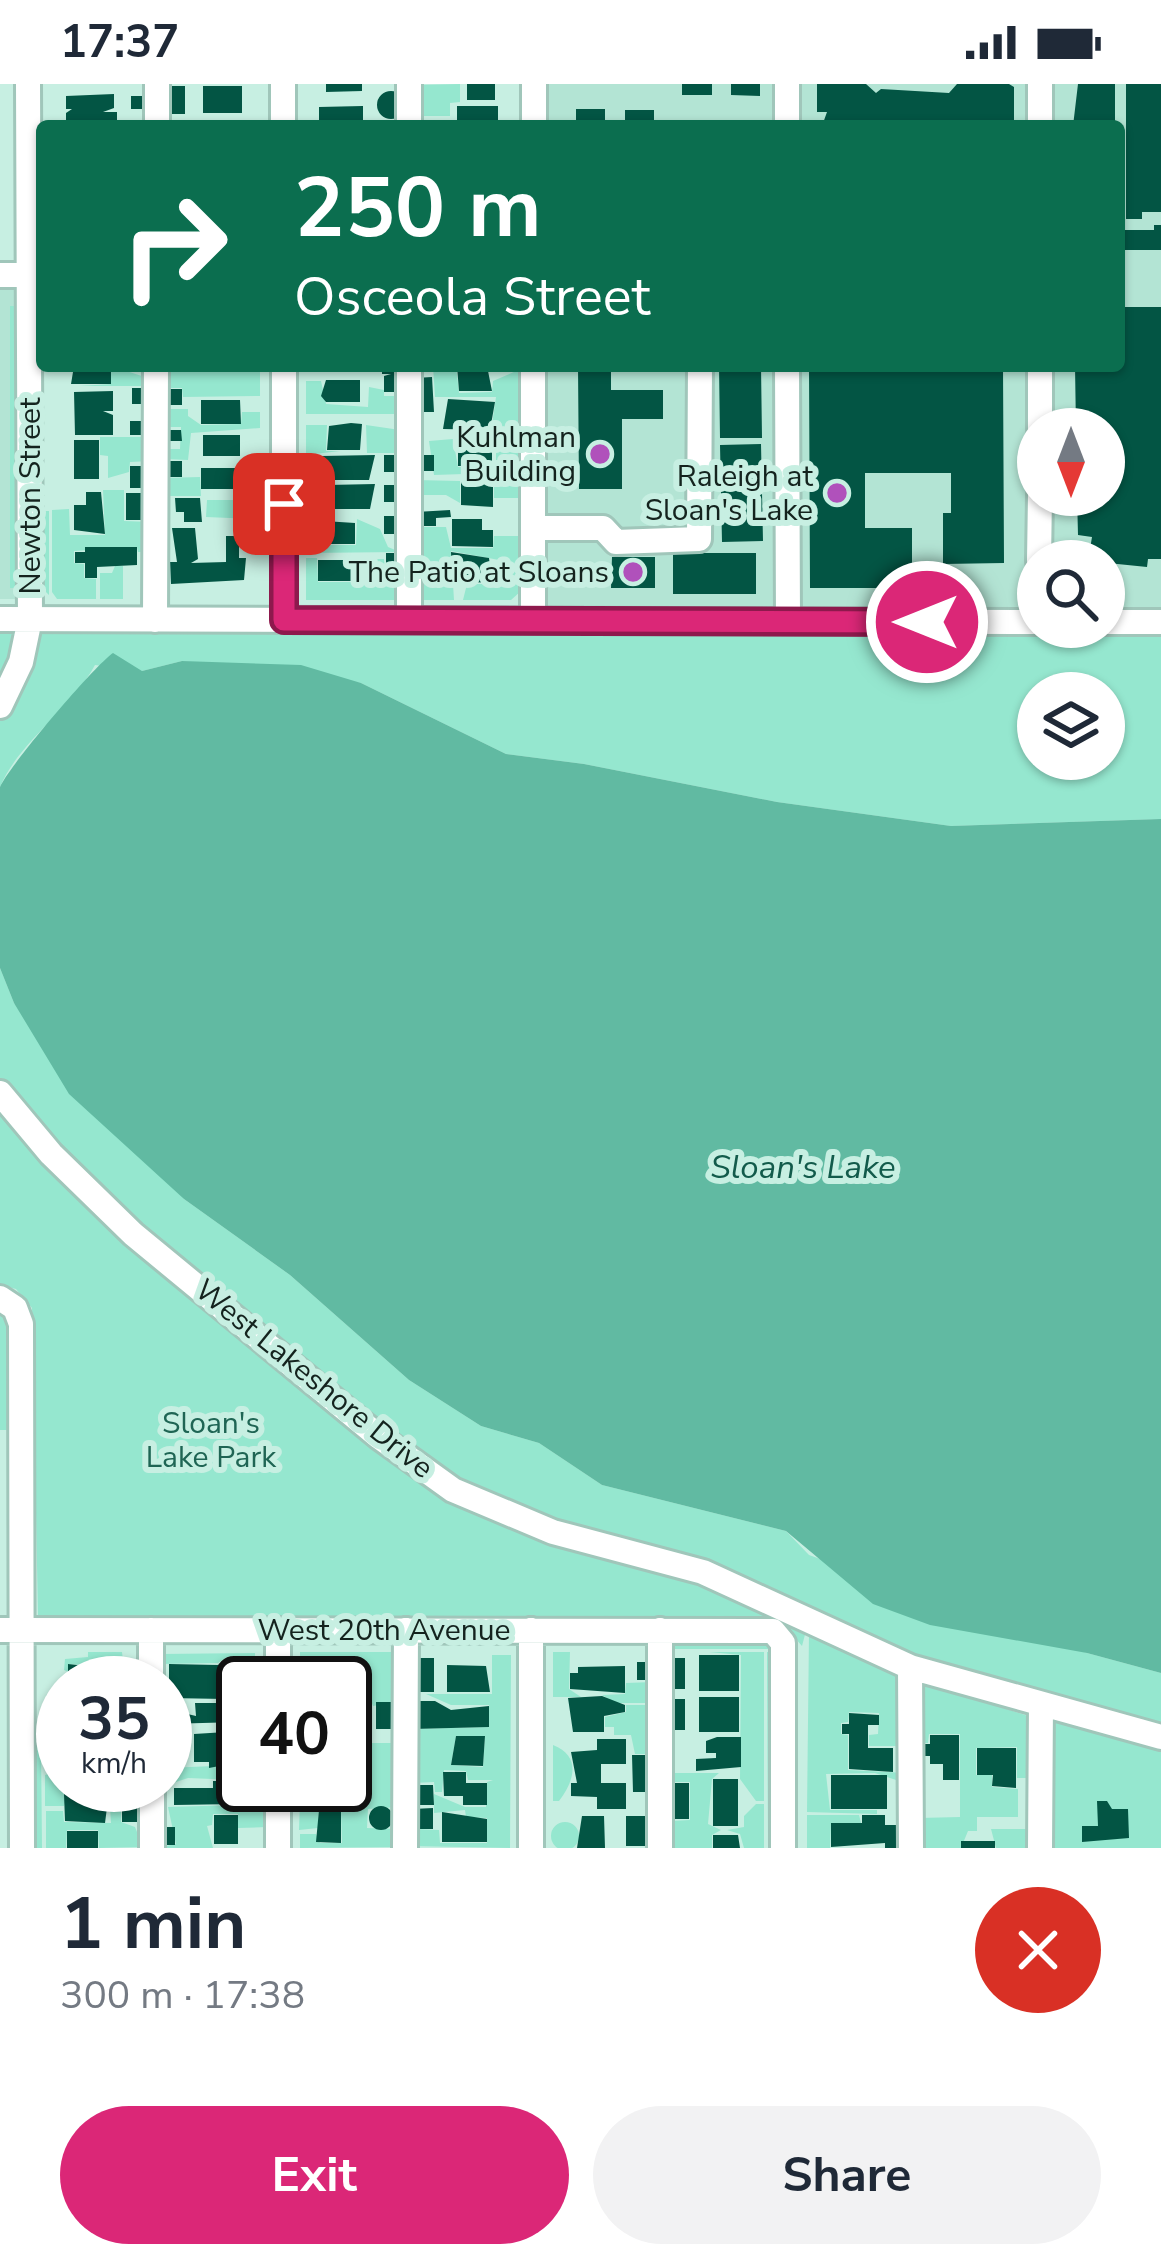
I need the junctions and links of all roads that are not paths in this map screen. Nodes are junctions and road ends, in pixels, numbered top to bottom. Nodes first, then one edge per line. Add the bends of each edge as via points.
1 (28, 84) edge
2 (157, 84) edge
3 (283, 84) edge
4 (409, 84) edge
5 (534, 84) edge
6 (787, 84) edge
7 (1040, 84) edge
8 (157, 120) edge
9 (284, 120) edge
10 (409, 120) edge
11 (534, 120) edge
12 (787, 120) edge
13 (1040, 120) edge
14 (0, 275) edge
15 (36, 275) edge
16 (156, 372) edge
17 (284, 372) edge
18 (409, 372) edge
19 (533, 372) edge
20 (700, 372) edge
21 (787, 372) edge
22 (1040, 372) edge
23 (1040, 408) edge
24 (533, 528) junction
25 (0, 620) edge
26 (30, 620) junction
27 (155, 620) junction
28 (284, 620) junction
29 (409, 620) junction
30 (532, 621) junction
31 (788, 621) junction
32 (1017, 622) edge
33 (1125, 622) edge
34 (1161, 622) edge
35 (0, 706) edge
36 (0, 1093) edge
37 (7, 1302) edge
38 (11, 1630) edge
39 (151, 1630) junction
40 (278, 1630) junction
41 (406, 1630) junction
42 (531, 1630) junction
43 (660, 1630) junction
44 (151, 1656) edge
45 (278, 1656) edge
46 (910, 1667) junction
47 (1040, 1704) junction
48 (1161, 1737) edge
49 (152, 1812) edge
50 (278, 1812) edge
51 (22, 1848) edge
52 (152, 1848) edge
53 (278, 1848) edge
54 (405, 1848) edge
55 (531, 1848) edge
56 (660, 1848) edge
57 (783, 1848) edge
58 (911, 1848) edge
59 (1040, 1848) edge

1 - 15 street, Newton Street
2 - 8 street
3 - 9 street
4 - 10 street
5 - 11 street
6 - 12 street
7 - 13 street
14 - 15 street
15 - 26 street, Newton Street
16 - 27 street
17 - 28 street
18 - 29 street
19 - 24 street
20 - 24 street via 699,539 616,542 603,528
21 - 31 street
22 - 23 street
24 - 30 street
25 - 26 street
26 - 27 street
26 - 35 street
27 - 28 street
28 - 29 street
29 - 30 street
30 - 31 street
31 - 32 street
33 - 34 street
36 - 46 street, West Lakeshore Drive via 133,1234 453,1490 536,1527 704,1572
37 - 38 street via 21,1320
38 - 39 street, West 20th Avenue
38 - 51 street
39 - 40 street, West 20th Avenue
39 - 44 street
40 - 41 street, West 20th Avenue
40 - 45 street
41 - 42 street, West 20th Avenue
41 - 54 street
42 - 43 street, West 20th Avenue
42 - 55 street
43 - 56 street
43 - 57 street, West 20th Avenue via 768,1630 783,1642
46 - 47 street
46 - 58 street
47 - 48 street
47 - 59 street
49 - 52 street
50 - 53 street

